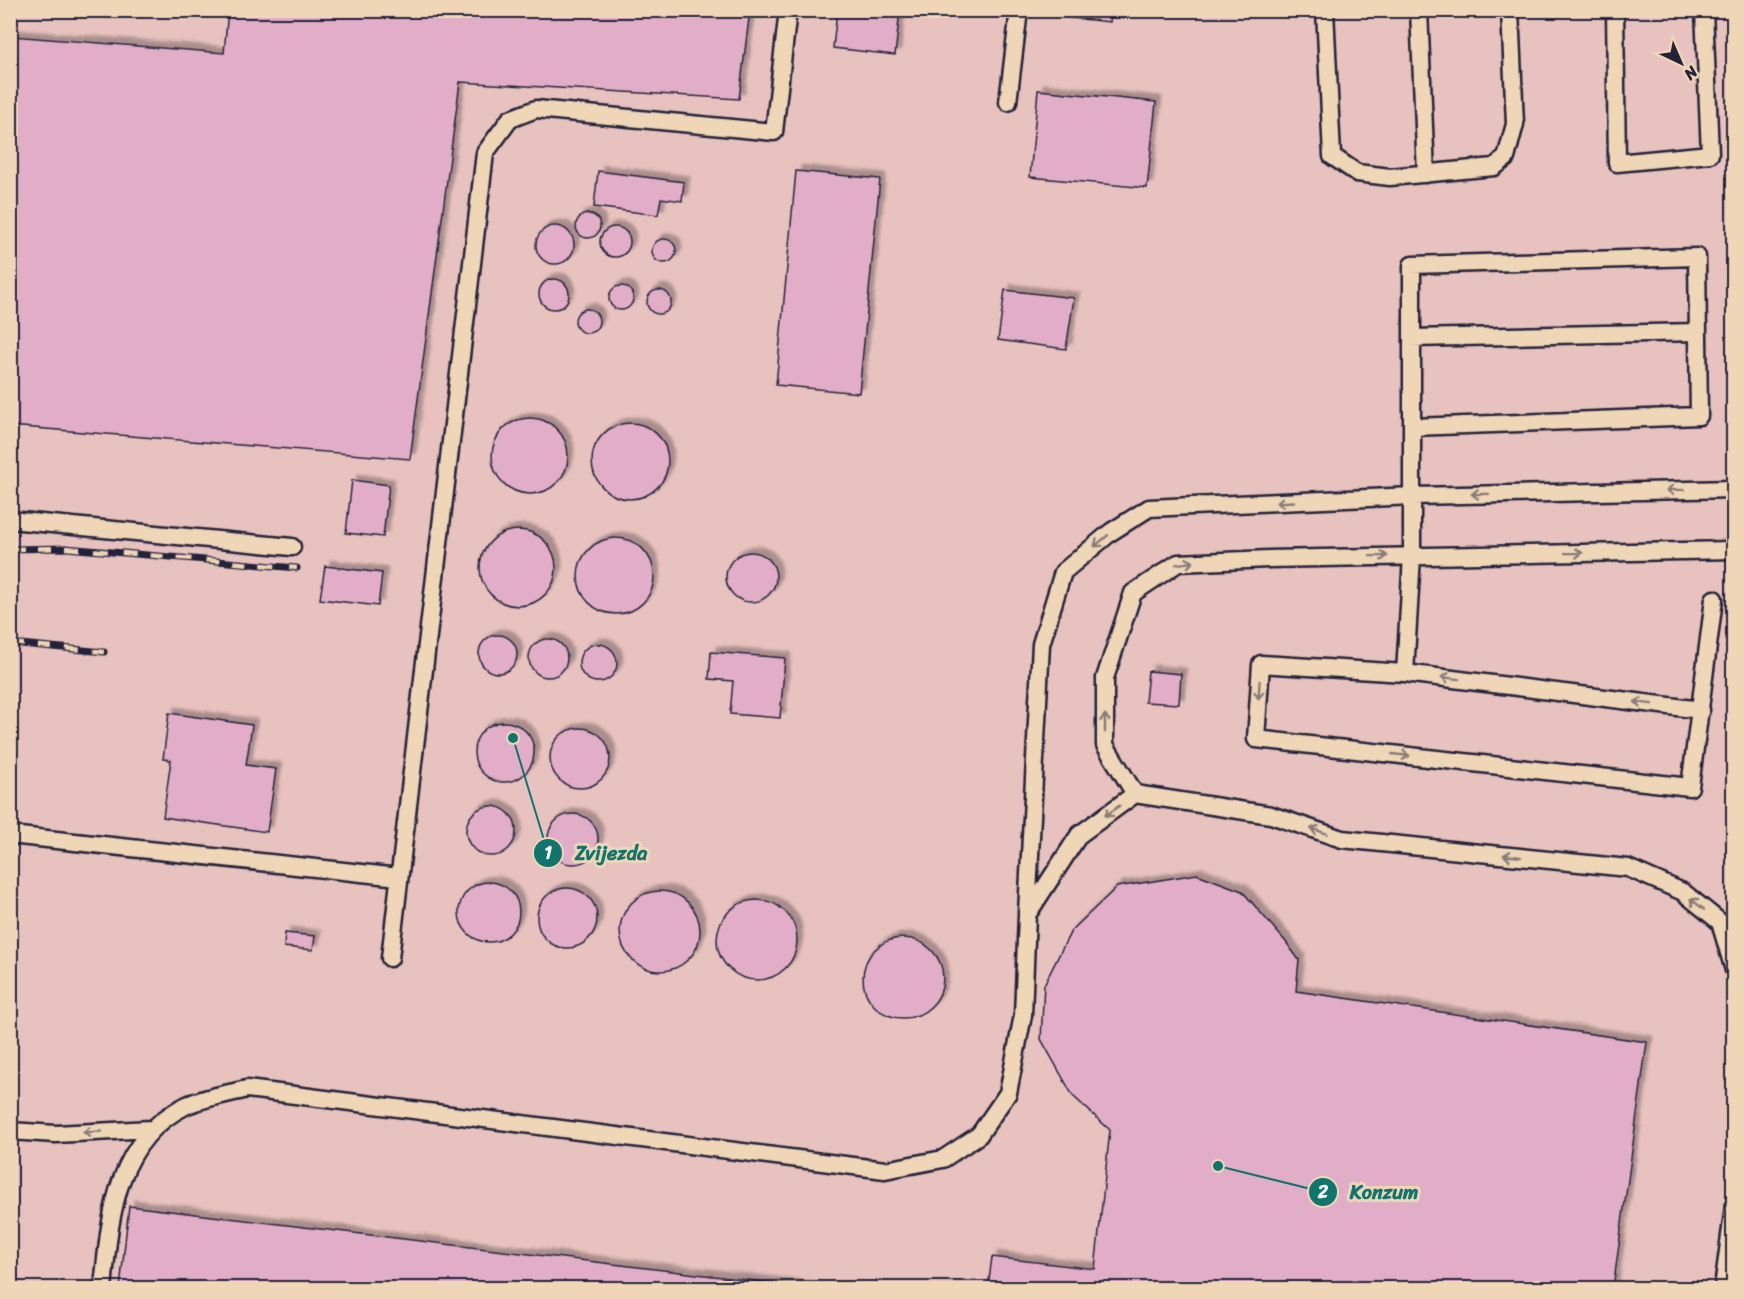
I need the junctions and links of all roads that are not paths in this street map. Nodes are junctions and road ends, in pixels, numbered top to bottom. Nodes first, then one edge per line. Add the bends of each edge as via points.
1 (788, 10) edge
2 (1018, 10) edge
3 (1325, 10) edge
4 (1419, 10) edge
5 (1510, 10) edge
6 (1615, 10) edge
7 (1704, 10) edge
8 (1008, 102) dead end
9 (1426, 174) junction
10 (1698, 332) junction
11 (1412, 338) junction
12 (1413, 427) junction
13 (1734, 489) edge
14 (1413, 496) junction
15 (10, 520) edge
16 (292, 547) dead end
17 (1734, 550) edge
18 (1412, 556) junction
19 (1714, 599) dead end
20 (1405, 673) junction
21 (1701, 710) junction
22 (1135, 794) junction
23 (10, 835) edge
24 (399, 877) junction
25 (1027, 915) junction
26 (390, 958) dead end
27 (1734, 970) edge
28 (151, 1129) junction
29 (10, 1131) edge
30 (1734, 1206) edge
31 (103, 1288) edge
32 (1723, 1288) edge

1 - 24 lane via 774,132 536,109 510,119 485,153
2 - 8 lane
3 - 9 lane via 1332,156 1357,173 1389,177
4 - 9 lane
5 - 9 lane via 1515,123 1506,158 1494,167
6 - 7 lane via 1617,163 1710,154
10 - 11 lane
10 - 11 lane via 1697,256 1412,265
10 - 12 lane via 1699,416
11 - 12 lane
12 - 14 lane
13 -> 14 lane
14 - 18 lane
14 -> 25 lane via 1149,508 1111,532 1063,572 1041,644
15 - 16 lane
18 -> 17 lane
18 - 20 lane
22 -> 18 lane via 1105,745 1105,678 1133,593 1178,563
19 - 21 lane
21 -> 20 lane
20 -> 21 lane via 1261,664 1256,739 1690,787
22 -> 25 lane via 1079,835
27 -> 22 lane via 1720,922 1683,892 1628,868 1342,839 1271,815
23 - 24 lane
24 - 26 lane
25 - 28 lane via 1023,1015 1008,1093 980,1135 943,1159 885,1170 246,1089 186,1106
28 -> 29 lane via 56,1134
28 - 31 lane via 127,1164 111,1214
30 - 32 lane

